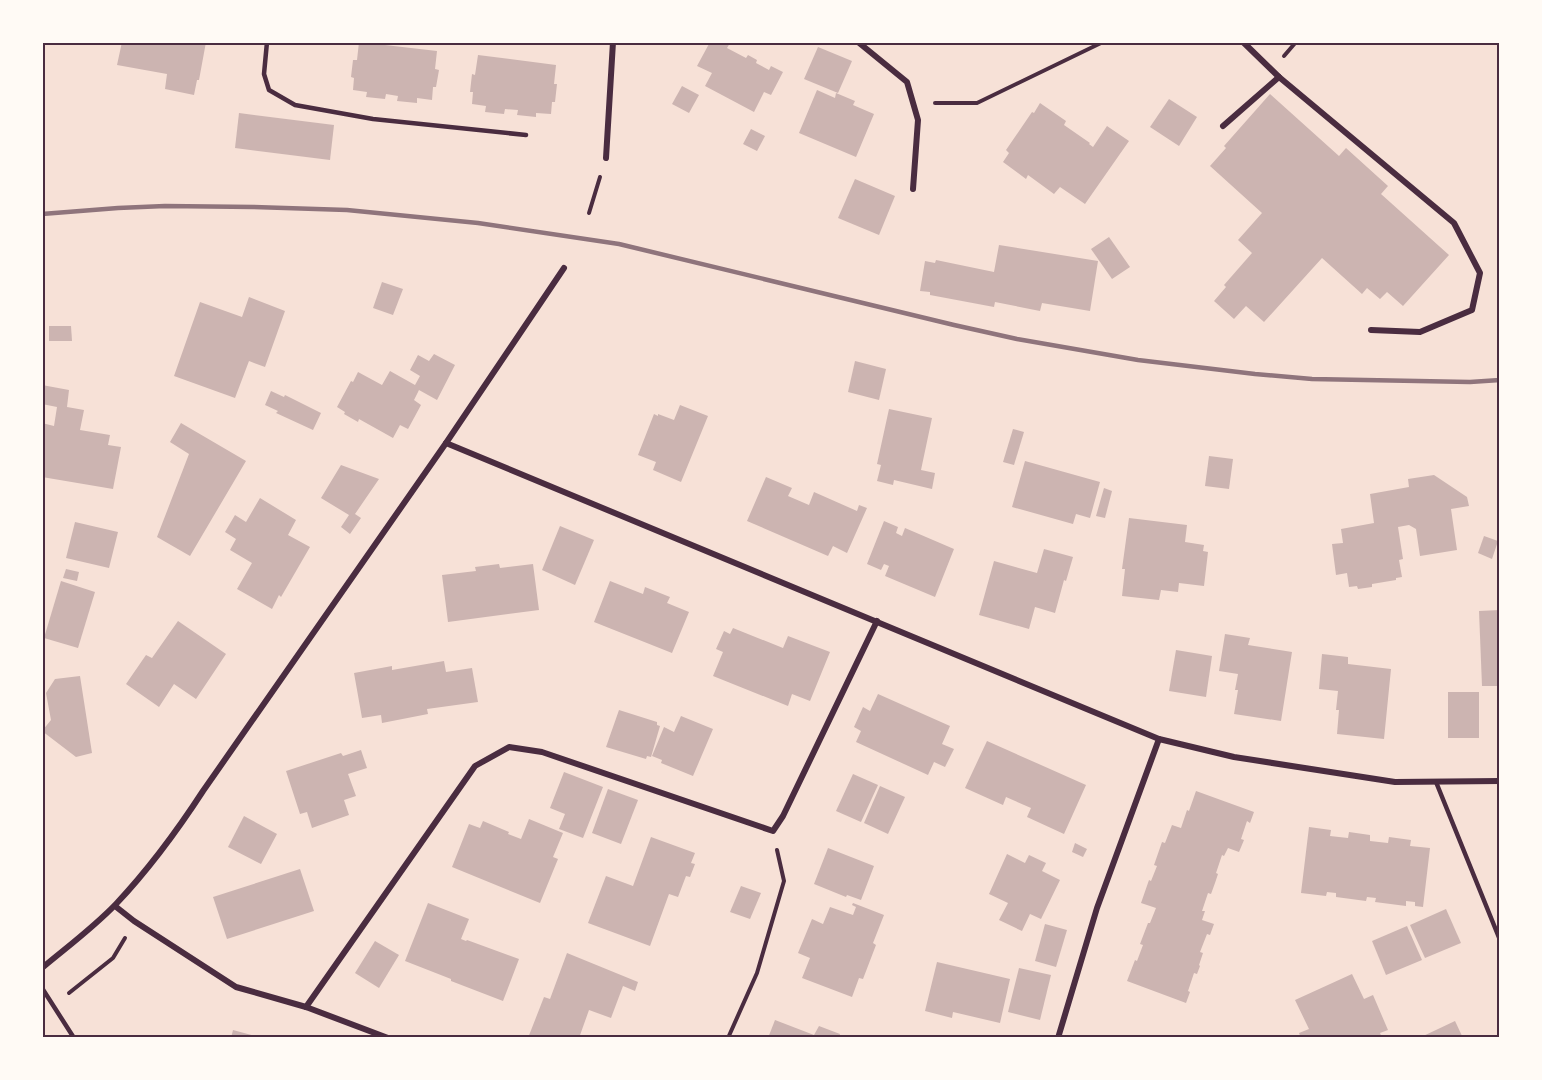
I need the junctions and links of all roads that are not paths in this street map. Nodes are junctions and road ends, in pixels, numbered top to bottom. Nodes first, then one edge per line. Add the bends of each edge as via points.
1 (267, 42) edge
2 (613, 42) edge
3 (858, 42) edge
4 (1243, 42) edge
5 (1279, 77) junction
6 (1223, 126) dead end
7 (526, 135) dead end
8 (606, 158) road end
9 (913, 189) dead end
10 (564, 268) dead end
11 (1371, 330) dead end
12 (446, 443) junction
13 (877, 621) junction
14 (1159, 739) junction
15 (1500, 781) edge
16 (1436, 782) junction
17 (115, 906) junction
18 (1500, 940) edge
19 (42, 968) edge
20 (42, 988) edge
21 (306, 1007) junction
22 (74, 1038) edge
23 (388, 1038) edge
24 (1058, 1038) edge

1 - 7 lane via 264,74 269,90 295,105 373,119
2 - 8 street
3 - 9 street via 907,82 918,120
4 - 5 street
5 - 6 street
5 - 11 street via 1454,223 1480,273 1472,310 1420,332
10 - 12 street
12 - 13 street
12 - 17 street via 178,829
13 - 14 street
13 - 21 street via 773,831 542,752 509,747 476,766
14 - 16 street via 1234,757 1395,782
14 - 24 street via 1098,908
15 - 16 street
16 - 18 lane
17 - 19 street
17 - 21 street via 236,987
20 - 22 lane
21 - 23 street

